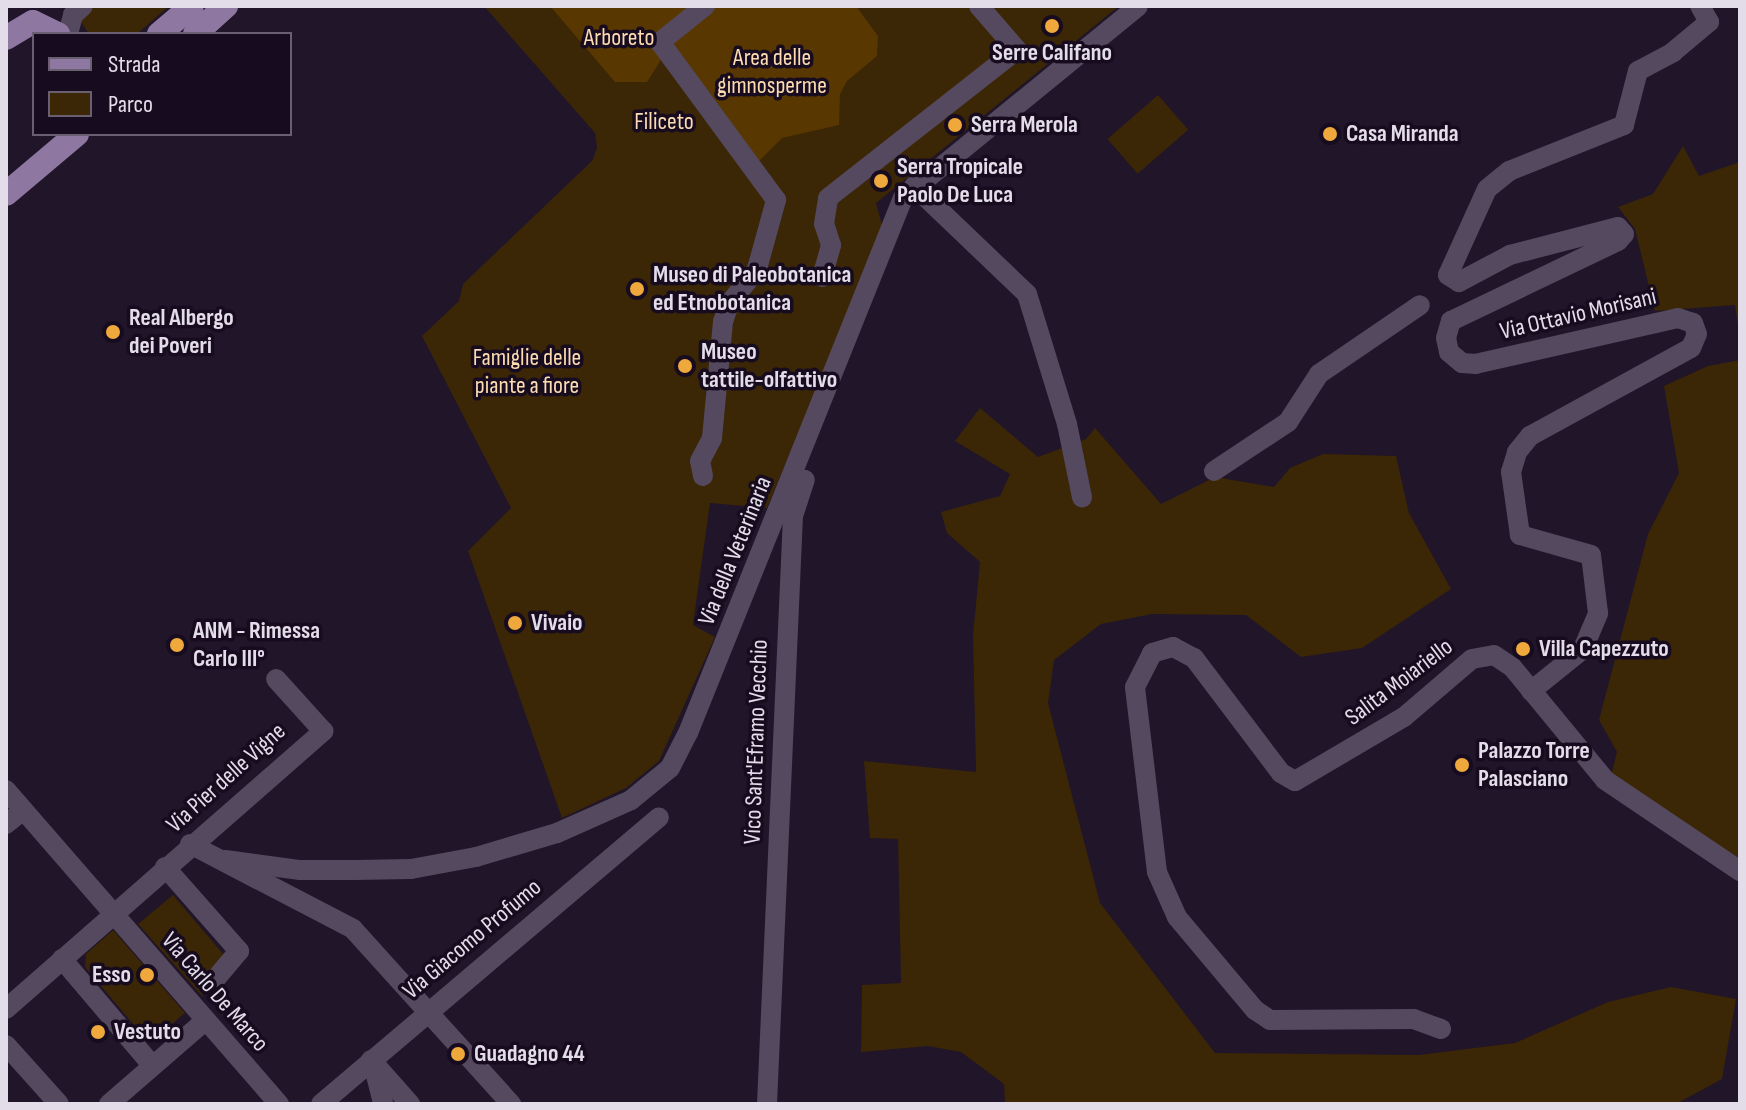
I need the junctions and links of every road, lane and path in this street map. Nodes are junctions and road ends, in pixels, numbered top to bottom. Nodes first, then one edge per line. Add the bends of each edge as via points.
1 (192, 6) edge
2 (226, 6) edge
3 (705, 6) edge
4 (979, 6) edge
5 (1138, 6) edge
6 (1700, 6) edge
7 (65, 21) edge
8 (20, 23) edge
9 (161, 32) edge
10 (197, 32) edge
11 (73, 136) edge
12 (914, 186) junction
13 (6, 194) edge
14 (822, 277) dead end
15 (1420, 305) dead end
16 (829, 388) junction
17 (1214, 471) dead end
18 (703, 476) dead end
19 (1082, 497) dead end
20 (276, 679) dead end
21 (1531, 691) junction
22 (6, 790) edge
23 (23, 810) junction
24 (659, 817) dead end
25 (6, 824) edge
26 (190, 844) junction
27 (225, 860) junction
28 (165, 867) junction
29 (1740, 871) edge
30 (113, 915) junction
31 (62, 959) junction
32 (217, 977) dead end
33 (6, 1009) edge
34 (429, 1009) junction
35 (206, 1020) junction
36 (1441, 1029) dead end
37 (6, 1045) edge
38 (371, 1060) junction
39 (152, 1065) junction
40 (59, 1104) edge
41 (109, 1104) edge
42 (279, 1104) edge
43 (321, 1104) edge
44 (383, 1104) edge
45 (410, 1104) edge
46 (511, 1104) edge
47 (767, 1104) edge

1 - 9 main road
2 - 10 main road
3 - 18 street via 660,42 776,200 757,269 729,304 723,322 712,438 700,461
4 - 14 street via 1017,50 828,198 824,224 831,245
5 - 12 street, Via della Veterinaria
6 - 21 street, Via Ottavio Morisani via 1709,22 1673,52 1638,71 1624,125 1509,171 1487,189 1449,279 1459,282 1510,255 1613,228 1624,231 1618,241 1451,321 1449,352 1468,365 1678,318 1688,320 1697,334 1686,352 1530,436 1513,460 1520,535 1591,555 1598,613 1583,649
7 - 8 main road
11 - 13 main road
12 - 16 street, Via della Veterinaria via 898,207
12 - 19 street via 1027,294
15 - 17 street via 1319,374 1288,422
16 - 27 street, Via della Veterinaria via 688,733 670,768 631,800 557,833 411,869 300,870
16 - 47 street, Vico Sant'Eframo Vecchio via 825,421 793,516
20 - 26 street, Via Pier delle Vigne via 323,731
21 - 29 street, Salita Moiariello via 1573,748 1612,787
21 - 36 street, Salita Moiariello via 1505,661 1483,655 1461,667 1404,717 1303,779 1284,776 1189,654 1169,647 1146,659 1135,687 1157,872 1170,908 1255,1010 1270,1020 1414,1019
22 - 23 street, Via Carlo De Marco
23 - 25 street
23 - 30 street, Via Carlo De Marco
24 - 34 street, Via Giacomo Profumo
26 - 27 street
26 - 28 street, Via Pier delle Vigne
27 - 34 street via 353,929
28 - 30 street, Via Pier delle Vigne
28 - 32 street via 239,951
30 - 31 street, Via Pier delle Vigne
30 - 35 street, Via Carlo De Marco
31 - 33 street
31 - 39 street
34 - 38 street, Via Giacomo Profumo
34 - 46 street
35 - 39 street
35 - 42 street, Via Carlo De Marco
37 - 40 street
38 - 43 street, Via Giacomo Profumo
38 - 44 street
38 - 45 street
39 - 41 street

